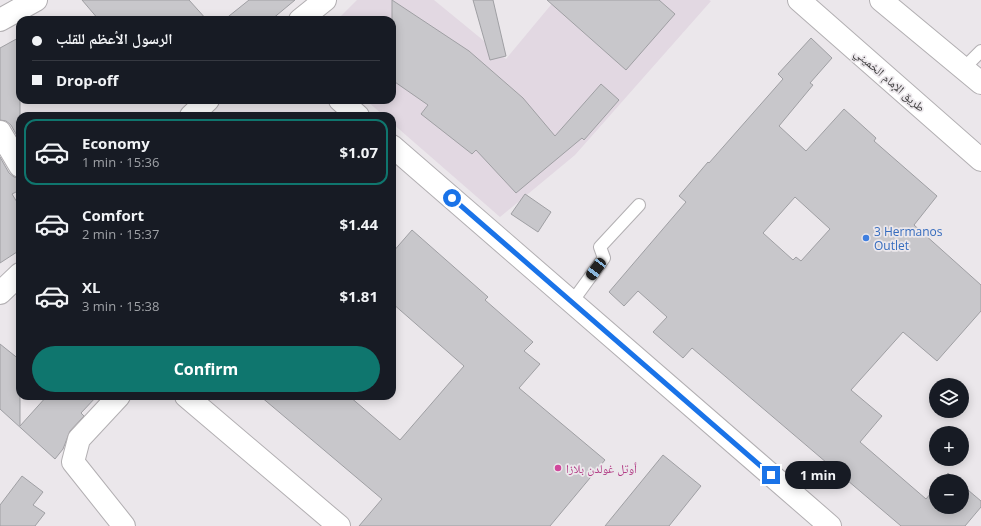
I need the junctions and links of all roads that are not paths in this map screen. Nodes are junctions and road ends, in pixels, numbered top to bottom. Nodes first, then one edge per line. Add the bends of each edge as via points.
1 (36, 0) edge
2 (307, 0) edge
3 (325, 0) edge
4 (799, 0) edge
5 (881, 0) edge
6 (292, 16) edge
7 (305, 16) edge
8 (0, 20) edge
9 (981, 51) edge
10 (964, 68) junction
11 (981, 83) edge
12 (204, 104) edge
13 (344, 104) edge
14 (195, 112) edge
15 (354, 112) edge
16 (0, 132) edge
17 (396, 149) edge
18 (16, 159) edge
19 (981, 160) edge
20 (639, 205) dead end
21 (16, 278) edge
22 (0, 293) edge
23 (572, 302) junction
24 (114, 400) edge
25 (191, 400) edge
26 (124, 526) edge
27 (339, 526) edge
28 (830, 526) edge

1 - 8 main road
2 - 6 main road
3 - 7 main road
4 - 19 main road, طريق الإمام الخميني
5 - 10 main road
9 - 10 lane
10 - 11 main road
12 - 14 main road
13 - 15 main road
16 - 18 main road
17 - 23 main road
20 - 23 lane via 600,246 604,258
21 - 22 main road
23 - 28 main road
24 - 26 main road via 79,439 73,462
25 - 27 main road

